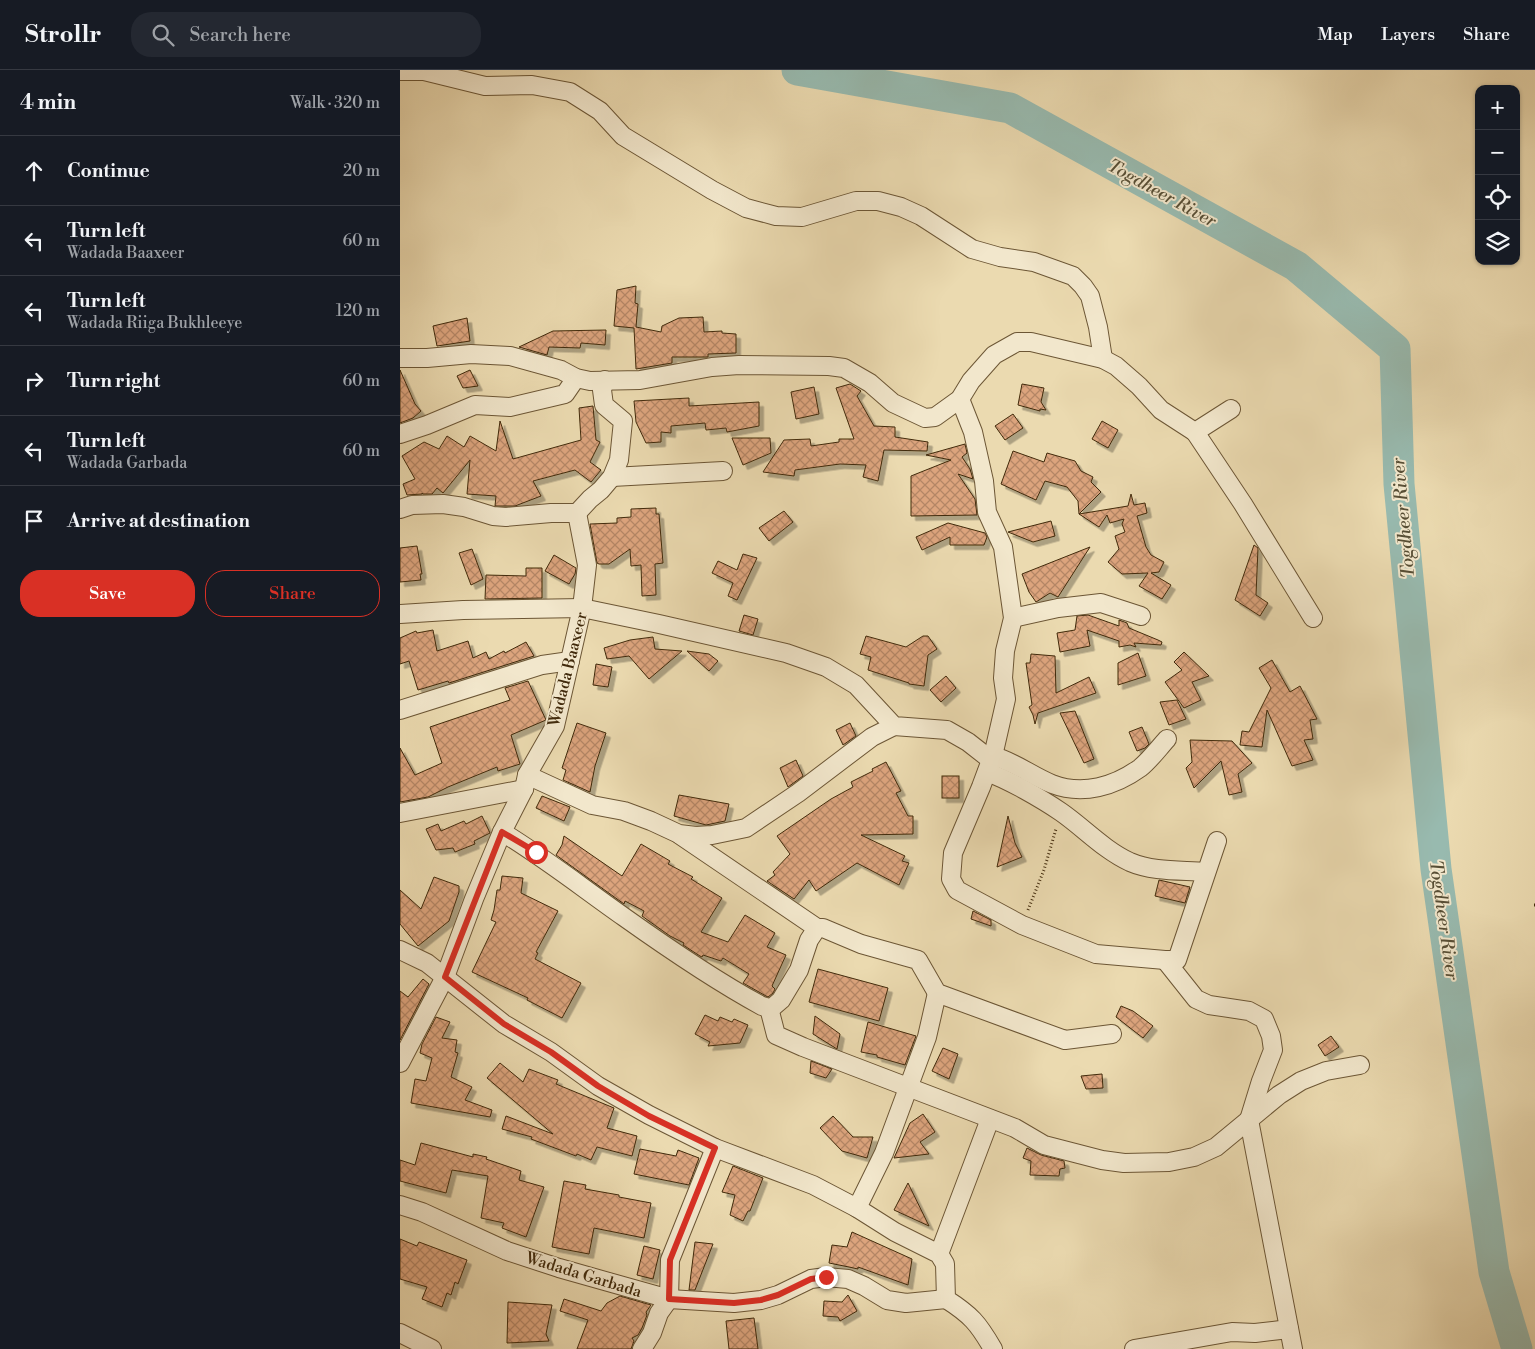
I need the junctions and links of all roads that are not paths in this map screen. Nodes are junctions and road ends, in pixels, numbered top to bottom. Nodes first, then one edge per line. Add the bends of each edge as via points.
1 (400, 71) edge
2 (400, 358) edge
3 (1103, 359) junction
4 (576, 378) junction
5 (605, 380) junction
6 (960, 399) junction
7 (1231, 409) dead end
8 (1195, 432) junction
9 (400, 434) edge
10 (723, 471) dead end
11 (612, 476) junction
12 (400, 509) edge
13 (577, 513) junction
14 (582, 608) junction
15 (400, 614) edge
16 (1140, 616) dead end
17 (1013, 618) junction
18 (1313, 618) dead end
19 (570, 661) junction
20 (400, 710) edge
21 (894, 726) junction
22 (1167, 739) dead end
23 (990, 763) junction
24 (525, 782) junction
25 (400, 813) edge
26 (502, 832) junction
27 (679, 834) junction
28 (1217, 840) dead end
29 (1206, 872) junction
30 (817, 928) junction
31 (400, 950) edge
32 (1164, 960) junction
33 (445, 977) junction
34 (938, 993) junction
35 (768, 1008) junction
36 (1112, 1034) dead end
37 (400, 1063) edge
38 (1360, 1065) dead end
39 (907, 1086) junction
40 (990, 1119) junction
41 (1249, 1120) junction
42 (715, 1148) junction
43 (400, 1205) edge
44 (858, 1208) junction
45 (940, 1254) junction
46 (669, 1299) junction
47 (946, 1299) junction
48 (1289, 1329) junction
49 (400, 1333) edge
50 (432, 1349) edge
51 (642, 1349) edge
52 (993, 1349) edge
53 (1134, 1349) edge
54 (1293, 1349) edge

1 - 3 street via 424,72 485,86 532,85 570,92 600,111 623,136 746,208 776,216 802,217 856,201 878,201 921,216 972,249 1034,262 1073,276 1090,296
2 - 4 street via 471,354 510,356 561,370
3 - 6 street via 1031,342 1018,342 994,355
3 - 8 street via 1116,366 1161,410
4 - 5 street
4 - 9 street via 565,394 510,407 475,405
5 - 6 street via 640,380 739,365 829,366 844,368 870,383 893,403 926,418 934,417
5 - 11 street via 602,390 604,405 623,421 619,460
6 - 17 street via 973,432 987,512 1003,547
7 - 8 street
8 - 18 street
10 - 11 street
11 - 13 street
12 - 13 street via 412,505 443,504 506,517
13 - 14 street, Wadada Baaxeer via 587,564
14 - 15 street
14 - 19 street, Wadada Baaxeer
14 - 21 street via 786,653 826,667 856,685
16 - 17 street via 1101,602
17 - 23 street via 1005,651 1003,678 1006,699
19 - 20 street via 542,665
19 - 24 street, Wadada Baaxeer via 555,726
21 - 23 street via 947,730 968,742
21 - 27 street via 872,737 746,828 712,835
22 - 23 street via 1141,767 1111,784 1093,789 1052,784 1008,760
23 - 29 street via 999,776 1061,812 1129,861 1148,868
23 - 32 street via 953,853 951,879 957,890 1022,925 1096,954
24 - 25 street
24 - 26 street, Wadada Baaxeer
24 - 27 street via 651,821
26 - 33 street, Wadada Baaxeer
26 - 35 street via 536,852 721,984
27 - 30 street
28 - 29 street
29 - 32 street via 1177,960
30 - 34 street via 918,960
30 - 35 street via 809,940 799,970 781,1000
31 - 33 street via 427,963
32 - 41 street via 1196,999 1209,1005 1249,1011 1264,1020 1273,1050
33 - 37 street, Wadada Baaxeer
33 - 42 street via 504,1024 551,1052 598,1086 649,1116
34 - 36 street via 1065,1040
34 - 39 street via 927,1037
35 - 39 street via 776,1034
38 - 41 street via 1326,1071 1302,1081
39 - 40 street
39 - 44 street via 884,1153
40 - 41 street via 1015,1128 1044,1145 1124,1163 1169,1162 1194,1157 1216,1147
40 - 45 street
41 - 48 street
42 - 44 street via 813,1185
42 - 46 street via 670,1260
43 - 46 street, Wadada Garbada via 507,1251
44 - 45 street via 894,1232
45 - 47 street via 945,1264
46 - 47 street, Wadada Garbada via 734,1303 761,1300 811,1279 826,1277 848,1279 888,1300 906,1303
46 - 51 street
47 - 52 street via 975,1321
48 - 53 street via 1232,1332
48 - 54 street
49 - 50 street

